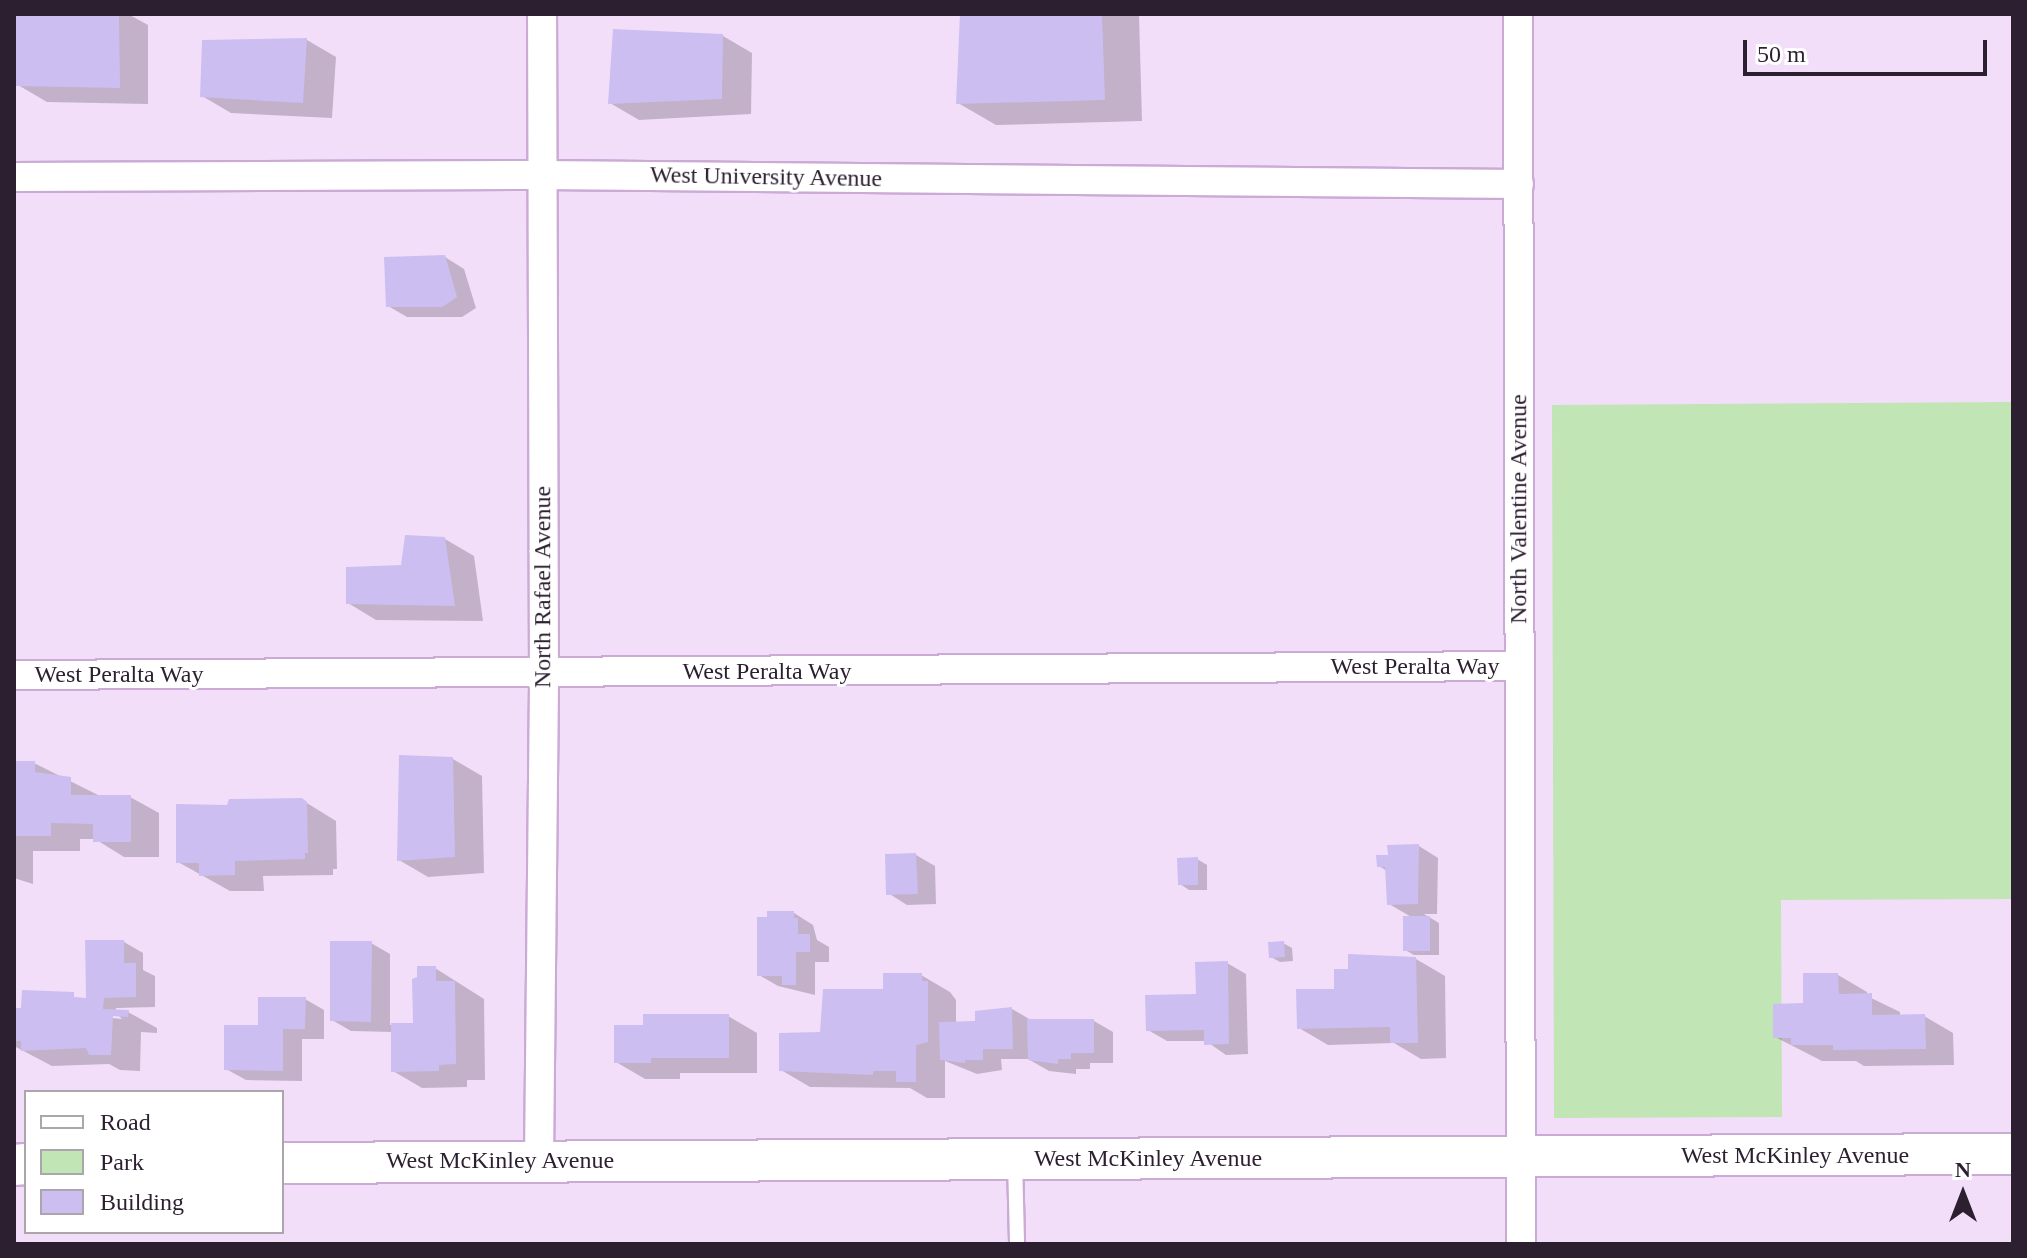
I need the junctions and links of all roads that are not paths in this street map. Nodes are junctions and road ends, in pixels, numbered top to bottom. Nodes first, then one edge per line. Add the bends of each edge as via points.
1 (542, 14) edge
2 (1518, 14) edge
3 (543, 175) junction
4 (14, 177) edge
5 (1519, 184) junction
6 (1519, 666) junction
7 (544, 674) junction
8 (14, 675) edge
9 (2013, 1154) edge
10 (1520, 1158) junction
11 (1015, 1160) junction
12 (539, 1161) junction
13 (284, 1163) edge
14 (1017, 1244) edge
15 (1521, 1244) edge

1 - 3 street, North Rafael Avenue
2 - 5 street, North Valentine Avenue
3 - 4 street, West University Avenue
3 - 5 street, West University Avenue
3 - 7 street, North Rafael Avenue
5 - 6 street, North Valentine Avenue
6 - 7 street, West Peralta Way
6 - 10 street, North Valentine Avenue
7 - 8 street, West Peralta Way
7 - 12 street, North Rafael Avenue
9 - 10 main road, West McKinley Avenue
10 - 11 main road, West McKinley Avenue
10 - 15 street, North Valentine Avenue
11 - 12 main road, West McKinley Avenue
11 - 14 lane
12 - 13 main road, West McKinley Avenue

